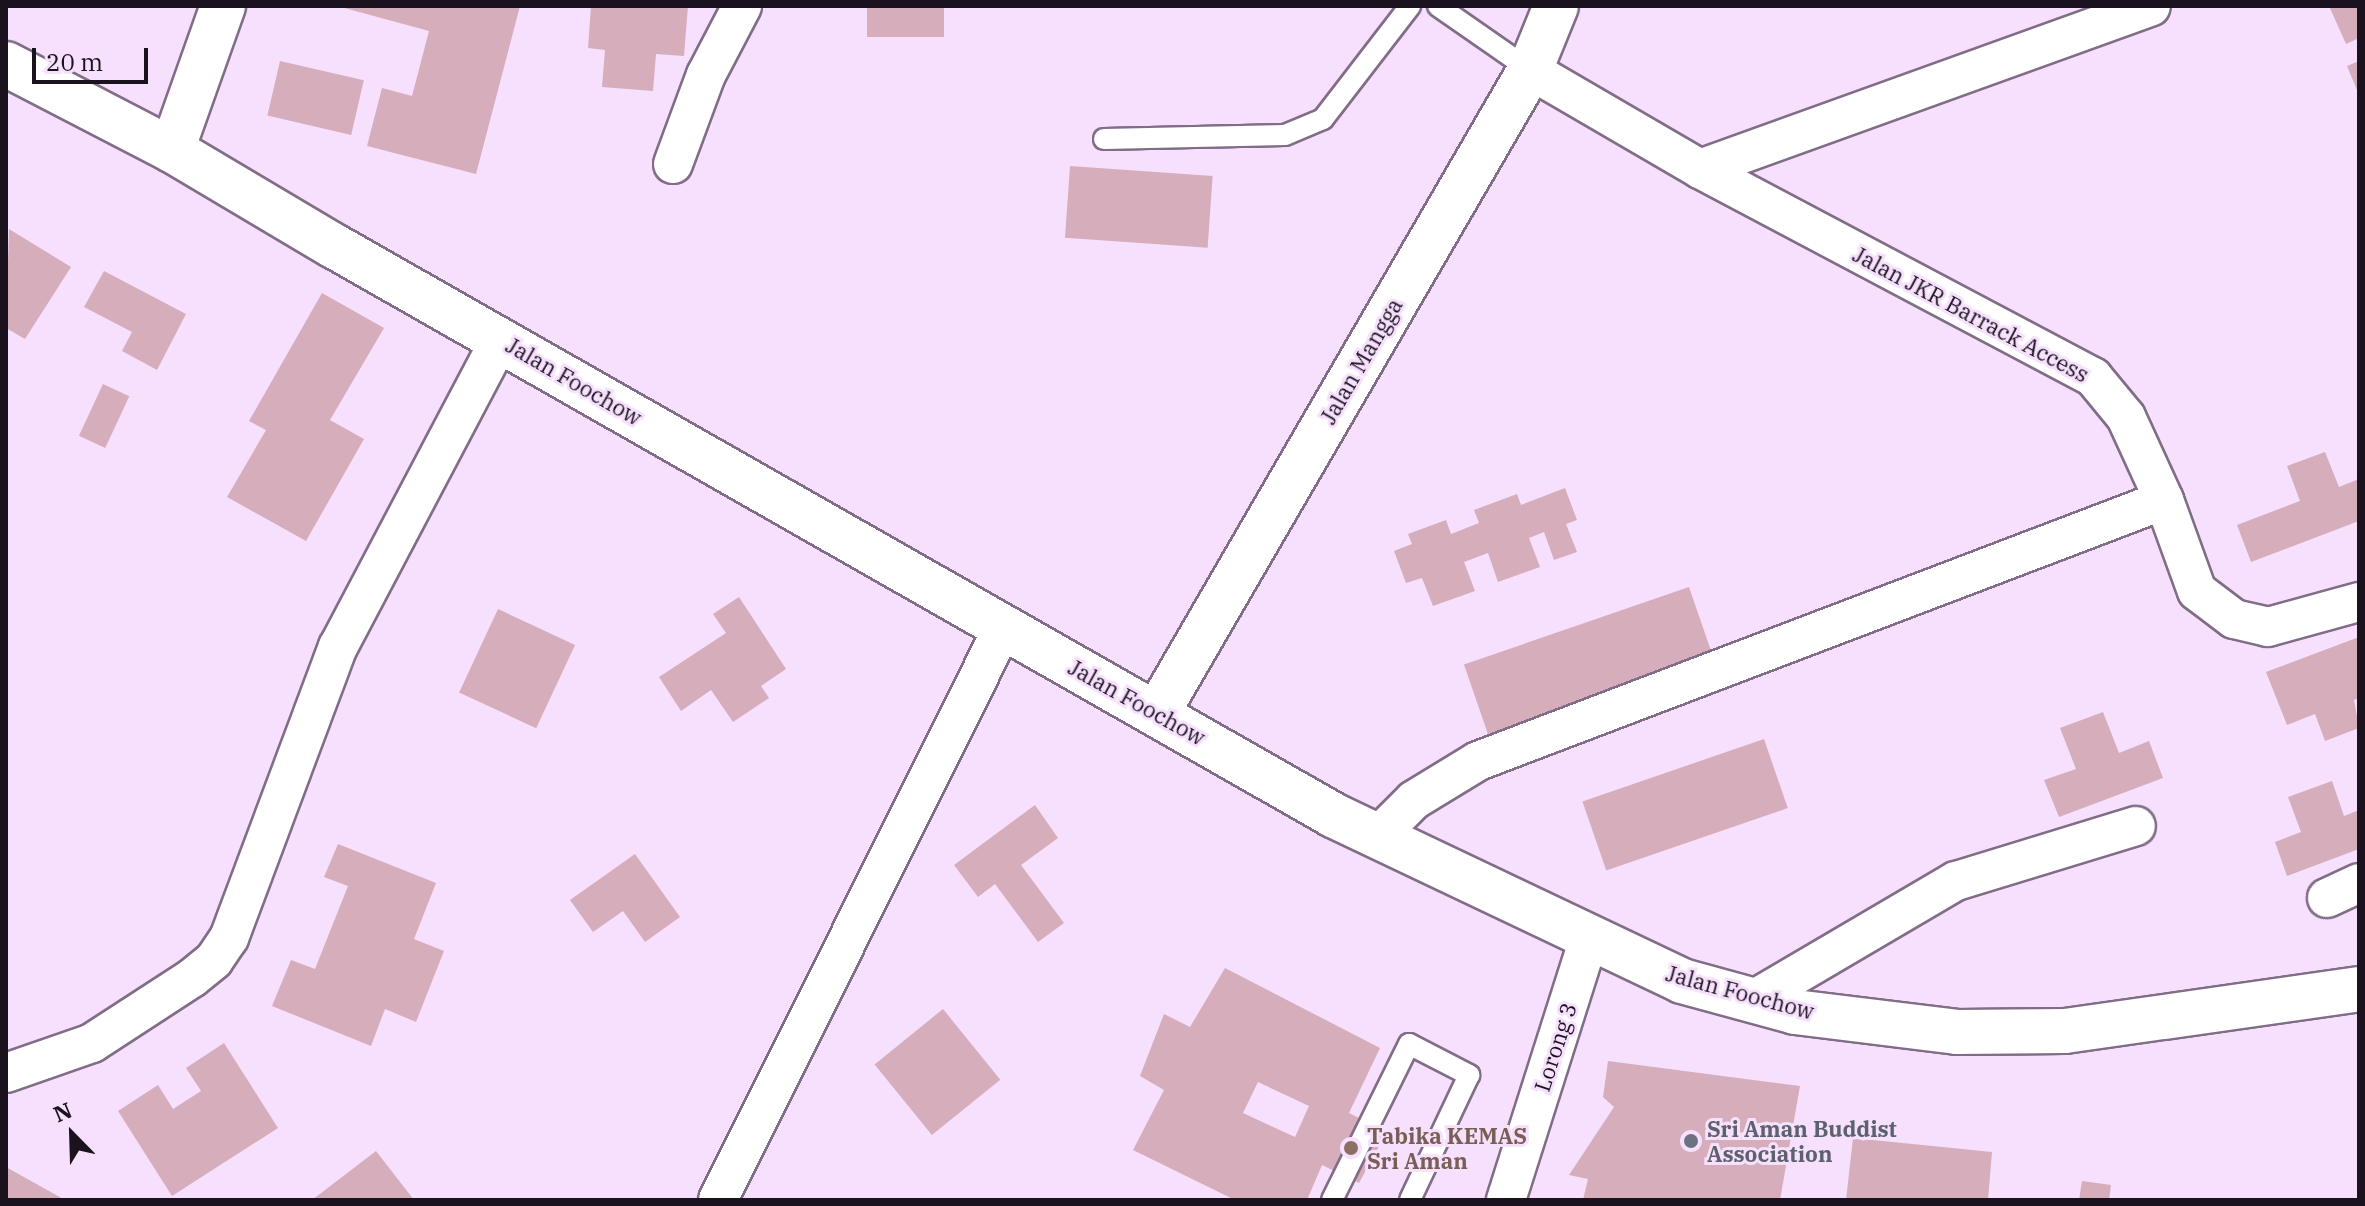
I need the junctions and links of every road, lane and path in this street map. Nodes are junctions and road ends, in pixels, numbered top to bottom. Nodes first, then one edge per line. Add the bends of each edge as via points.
1 (223, 6) edge
2 (742, 6) edge
3 (1410, 6) edge
4 (1438, 6) edge
5 (1556, 6) edge
6 (2151, 7) edge
7 (6, 64) edge
8 (1530, 70) junction
9 (1104, 139) dead end
10 (172, 150) junction
11 (673, 164) dead end
12 (1700, 169) junction
13 (501, 338) junction
14 (2164, 500) junction
15 (2359, 602) edge
16 (1003, 628) junction
17 (1157, 713) junction
18 (2136, 826) dead end
19 (1378, 836) junction
20 (1589, 939) junction
21 (2359, 989) edge
22 (1753, 1000) junction
23 (6, 1073) edge
24 (718, 1200) edge
25 (1332, 1200) edge
26 (1410, 1200) edge
27 (1506, 1200) edge

1 - 10 main road
2 - 11 street via 706,75
3 - 9 lane via 1323,119 1285,135
4 - 8 lane
5 - 8 main road, Jalan Mangga
6 - 12 street
7 - 10 main road, Jalan Foochow
8 - 12 street, Jalan JKR Barrack Access
8 - 17 main road, Jalan Mangga
10 - 13 main road, Jalan Foochow
12 - 14 street, Jalan JKR Barrack Access via 2093,377 2126,417
13 - 16 main road, Jalan Foochow
13 - 23 street via 338,647 229,938 192,978 92,1043
14 - 15 street, Jalan JKR Barrack Access via 2197,591 2234,619 2268,627
14 - 19 street via 1493,756 1414,800
16 - 17 main road, Jalan Foochow
16 - 24 street
17 - 19 main road, Jalan Foochow
18 - 22 street via 1956,881
19 - 20 main road, Jalan Foochow
20 - 22 main road, Jalan Foochow via 1682,981
20 - 27 street, Lorong 3
21 - 22 main road, Jalan Foochow via 2065,1031 1957,1032 1795,1012
25 - 26 lane via 1409,1044 1469,1075

